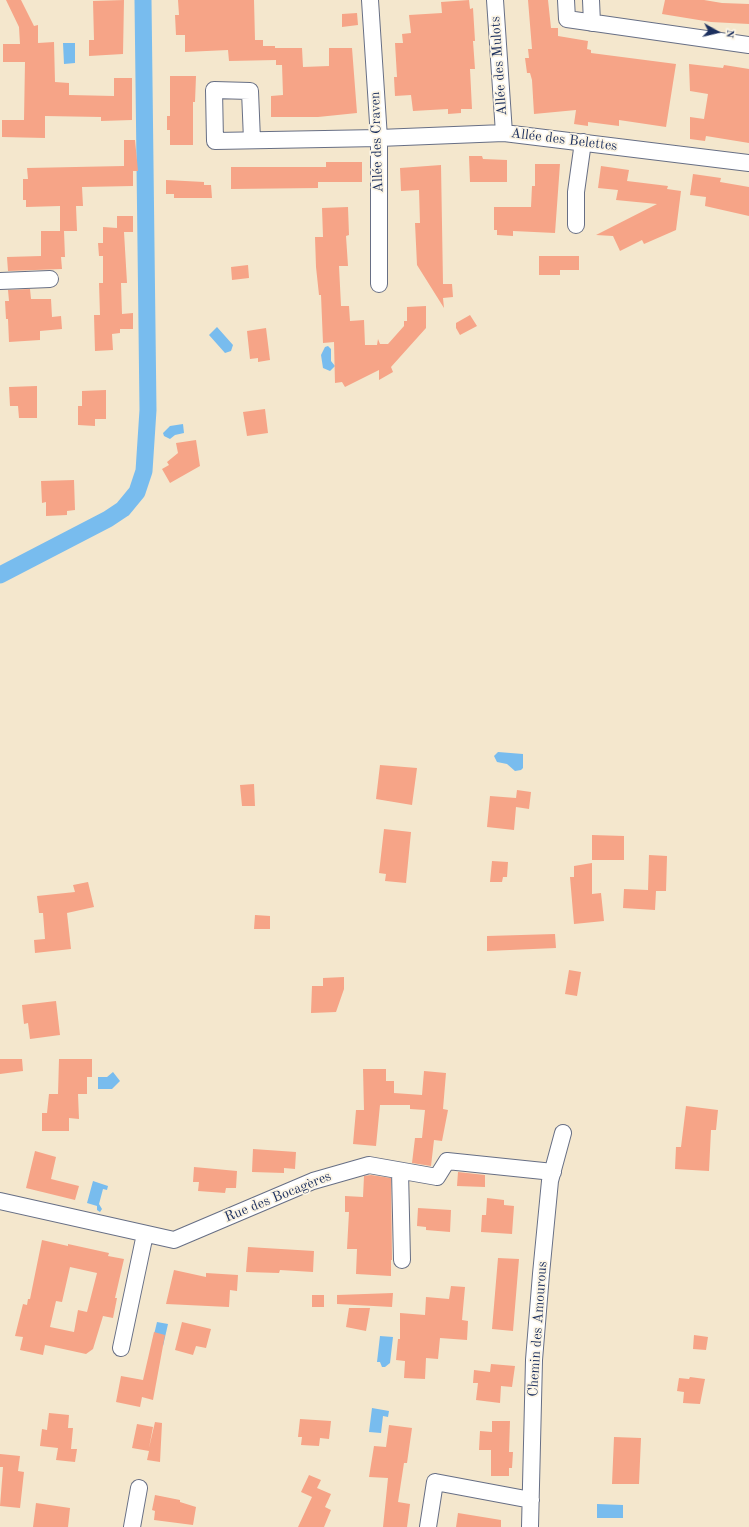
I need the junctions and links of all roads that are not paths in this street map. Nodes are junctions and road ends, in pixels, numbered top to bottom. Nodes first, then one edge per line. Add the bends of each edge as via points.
1 (370, 0) edge
2 (495, 0) edge
3 (566, 0) edge
4 (591, 0) edge
5 (592, 23) junction
6 (749, 45) edge
7 (504, 133) junction
8 (379, 138) junction
9 (252, 140) dead end
10 (583, 142) junction
11 (749, 163) edge
12 (576, 225) dead end
13 (50, 279) dead end
14 (0, 281) edge
15 (379, 284) dead end
16 (563, 1133) dead end
17 (400, 1171) junction
18 (553, 1172) junction
19 (0, 1201) edge
20 (145, 1234) junction
21 (402, 1260) dead end
22 (121, 1348) dead end
23 (139, 1488) dead end
24 (531, 1500) junction
25 (132, 1527) edge
26 (428, 1527) edge
27 (530, 1527) edge

1 - 8 street, Allée des Craven
2 - 7 street, Allée des Mulots
3 - 5 street via 567,20
4 - 5 street
5 - 6 street
7 - 8 street, Allée des Belettes
7 - 10 street, Allée des Belettes
8 - 9 street, Allée des Belettes
8 - 15 street, Allée des Craven
10 - 11 street, Allée des Belettes
10 - 12 street via 576,192
13 - 14 street
16 - 18 street, Chemin des Amourous
17 - 18 street, Rue des Bocagères via 437,1177 447,1162
17 - 20 street, Rue des Bocagères via 369,1165 313,1181 174,1240
17 - 21 street
18 - 24 street, Chemin des Amourous via 534,1360
19 - 20 street, Rue des Bocagères
20 - 22 street
23 - 25 street
24 - 26 street via 435,1482
24 - 27 street, Chemin des Amourous

